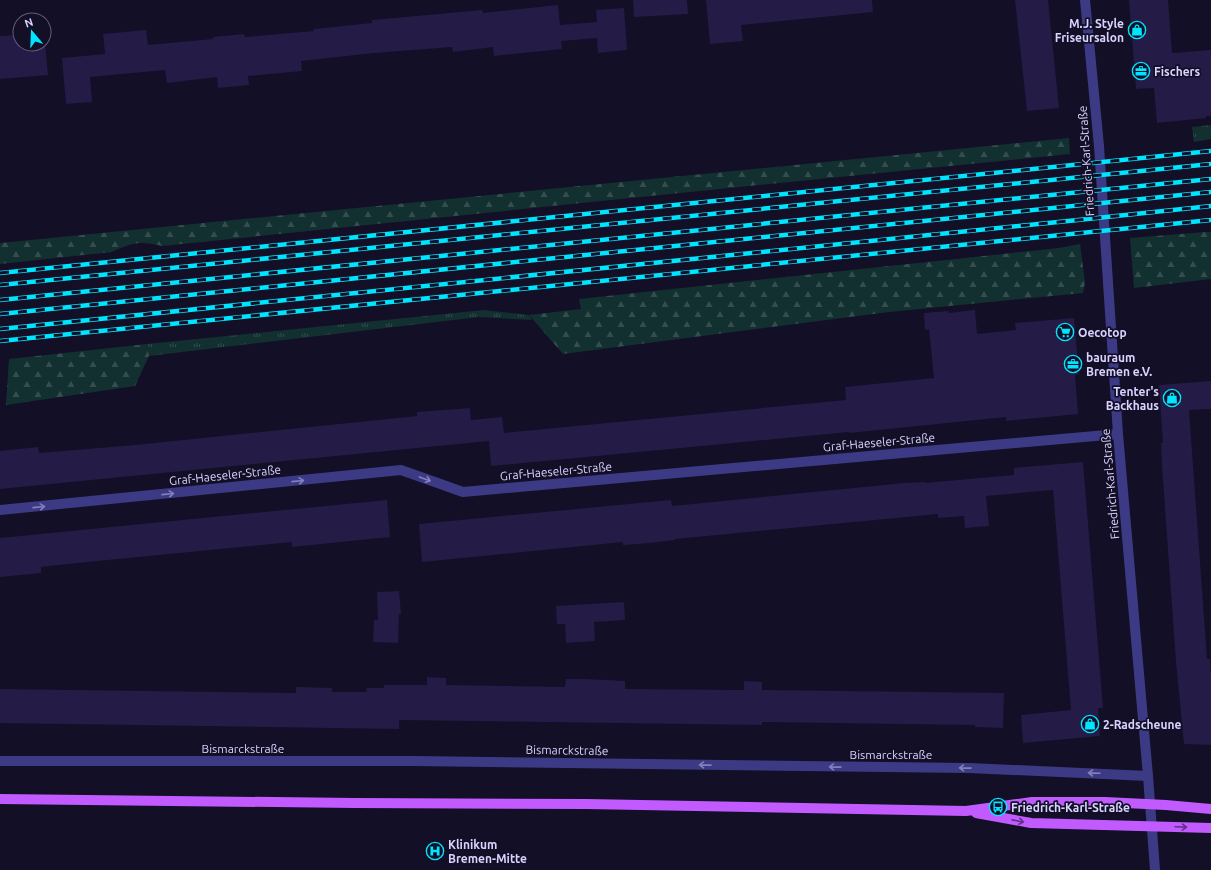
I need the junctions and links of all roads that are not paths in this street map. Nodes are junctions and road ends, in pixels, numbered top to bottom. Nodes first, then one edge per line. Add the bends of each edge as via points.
1 (1085, 0) edge
2 (1118, 434) junction
3 (0, 510) edge
4 (0, 761) edge
5 (1148, 776) junction
6 (0, 799) edge
7 (1150, 804) junction
8 (1211, 809) edge
9 (966, 811) junction
10 (1152, 827) junction
11 (1211, 828) edge
12 (1155, 870) edge

1 - 2 street, Friedrich-Karl-Straße via 1099,146
3 -> 2 street, Graf-Haeseler-Straße via 401,470 463,492
2 - 5 street, Friedrich-Karl-Straße
5 -> 4 street, Bismarckstraße via 962,768 405,761
5 - 7 street, Friedrich-Karl-Straße
6 - 9 main road via 586,804
7 - 8 main road
7 - 9 main road via 1032,802
7 - 10 street, Friedrich-Karl-Straße
9 -> 10 main road via 1031,823
10 -> 11 main road
10 - 12 street, Friedrich-Karl-Straße

